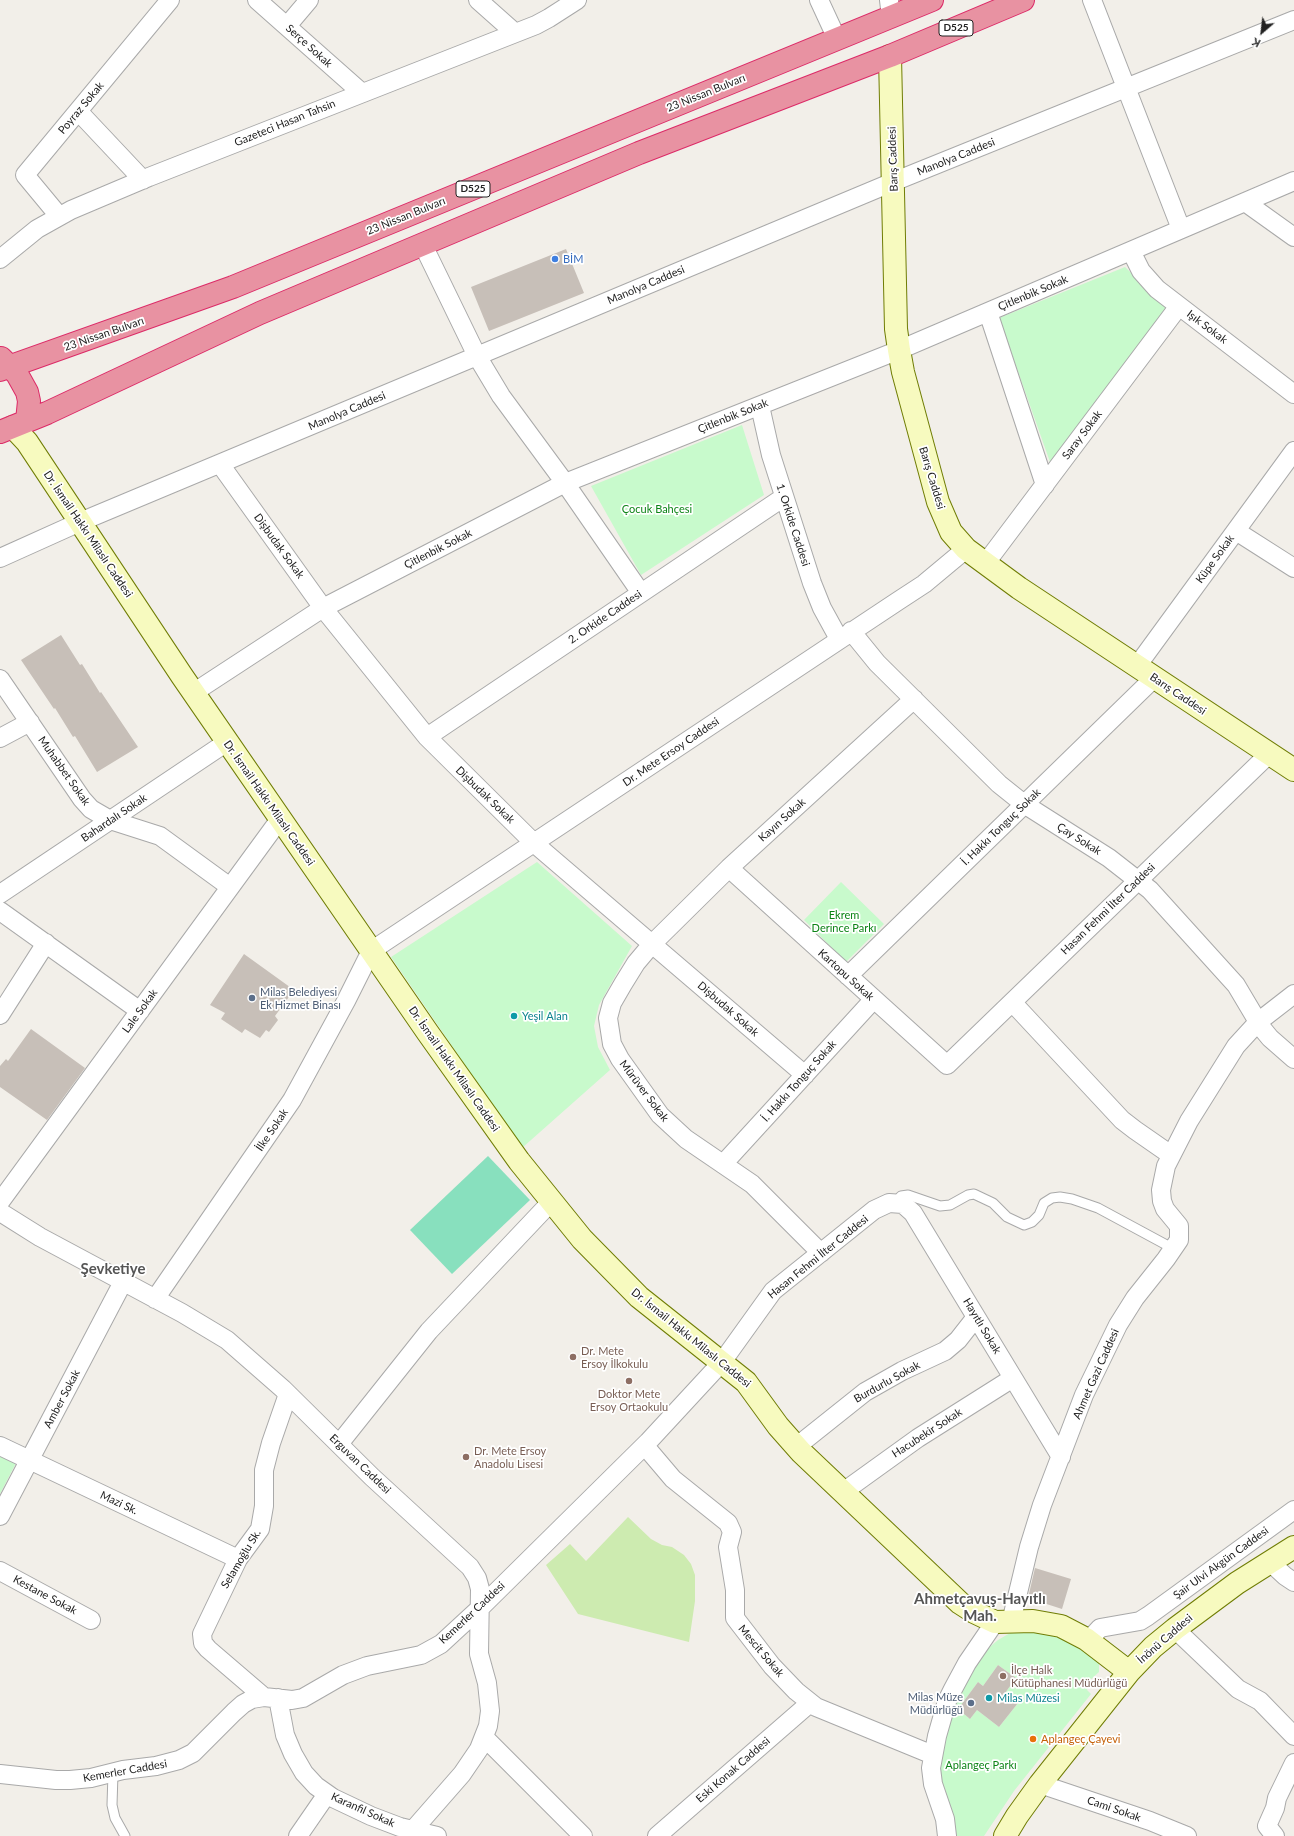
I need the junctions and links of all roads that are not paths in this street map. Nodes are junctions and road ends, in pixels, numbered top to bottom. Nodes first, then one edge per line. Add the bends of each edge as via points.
1 (170, 0) edge
2 (257, 0) edge
3 (309, 0) edge
4 (478, 0) edge
5 (577, 0) edge
6 (819, 0) edge
7 (932, 0) edge
8 (1023, 0) edge
9 (1092, 0) edge
10 (890, 9) edge
11 (1294, 20) edge
12 (287, 26) junction
13 (514, 32) junction
14 (837, 39) junction
15 (890, 56) junction
16 (1126, 88) junction
17 (362, 93) junction
18 (78, 111) junction
19 (143, 180) junction
20 (1294, 181) edge
21 (893, 182) junction
22 (1245, 202) junction
23 (59, 216) junction
24 (1181, 229) junction
25 (1294, 237) edge
26 (423, 245) junction
27 (1131, 251) junction
28 (0, 259) edge
29 (1180, 306) junction
30 (988, 312) junction
31 (899, 350) junction
32 (477, 356) junction
33 (3, 365) edge
34 (1294, 394) edge
35 (760, 406) junction
36 (13, 427) edge
37 (1294, 451) edge
38 (220, 464) junction
39 (565, 483) junction
40 (1045, 485) junction
41 (784, 497) junction
42 (80, 522) junction
43 (1236, 531) junction
44 (966, 549) junction
45 (0, 558) edge
46 (986, 564) junction
47 (1294, 568) edge
48 (641, 594) junction
49 (323, 608) junction
50 (845, 635) junction
51 (1145, 672) junction
52 (0, 679) edge
53 (194, 693) junction
54 (914, 699) junction
55 (30, 722) junction
56 (0, 738) edge
57 (427, 738) junction
58 (227, 742) junction
59 (1269, 754) junction
60 (1294, 770) edge
61 (1024, 804) junction
62 (280, 819) junction
63 (110, 820) junction
64 (535, 844) junction
65 (729, 868) junction
66 (1138, 880) junction
67 (230, 887) junction
68 (0, 894) edge
69 (0, 911) edge
70 (46, 943) junction
71 (652, 944) junction
72 (371, 951) junction
73 (848, 976) junction
74 (1294, 994) edge
75 (874, 999) junction
76 (1012, 1002) junction
77 (140, 1011) junction
78 (0, 1015) edge
79 (1258, 1022) junction
80 (1294, 1058) edge
81 (947, 1065) joint
82 (805, 1075) junction
83 (1172, 1155) junction
84 (724, 1163) junction
85 (0, 1202) edge
86 (551, 1202) junction
87 (896, 1202) junction
88 (0, 1212) edge
89 (1174, 1248) junction
90 (822, 1253) junction
91 (123, 1282) junction
92 (154, 1299) junction
93 (976, 1317) junction
94 (722, 1362) junction
95 (1013, 1378) junction
96 (288, 1394) junction
97 (339, 1444) junction
98 (0, 1446) edge
99 (645, 1446) junction
100 (796, 1446) junction
101 (1061, 1457) junction
102 (30, 1460) junction
103 (843, 1492) junction
104 (1294, 1510) edge
105 (0, 1516) edge
106 (1294, 1547) edge
107 (238, 1559) junction
108 (1270, 1562) junction
109 (0, 1571) edge
110 (1294, 1582) edge
111 (480, 1608) junction
112 (91, 1620) dead end
113 (1003, 1622) junction
114 (1175, 1629) junction
115 (1088, 1641) junction
116 (1129, 1672) junction
117 (271, 1697) junction
118 (810, 1703) junction
119 (1294, 1736) edge
120 (485, 1738) junction
121 (933, 1755) junction
122 (1294, 1763) edge
123 (113, 1773) junction
124 (0, 1774) edge
125 (1040, 1784) junction
126 (327, 1794) junction
127 (413, 1830) junction
128 (1163, 1830) edge
129 (1267, 1833) edge
130 (125, 1836) edge
131 (298, 1836) edge
132 (437, 1836) edge
133 (583, 1836) edge
134 (657, 1836) edge
135 (947, 1836) edge
136 (1005, 1836) edge
137 (1187, 1836) edge

1 - 18 street, Poyraz Sokak
2 - 12 street, Serçe Sokak
3 - 12 street
4 - 13 street
5 - 13 street, Gazeteci Hasan Tahsin via 549,18
6 - 14 street
7 - 10 highway, 23 Nissan Bulvarı / D525
8 - 15 highway, D525
9 - 16 street
10 - 14 highway, 23 Nissan Bulvarı / D525
11 - 16 street, Manolya Caddesi
12 - 17 street, Serçe Sokak
13 - 17 street, Gazeteci Hasan Tahsin
14 - 33 highway, 23 Nissan Bulvarı / D525 via 233,287
15 - 21 street, Barış Caddesi
15 - 26 highway, D525 via 639,153
16 - 21 street, Manolya Caddesi
16 - 24 street
17 - 19 street, Gazeteci Hasan Tahsin
18 - 19 street
18 - 23 street, Poyraz Sokak via 25,175
19 - 23 street, Gazeteci Hasan Tahsin
20 - 22 street, Çitlenbik Sokak
21 - 31 street, Barış Caddesi via 896,329
21 - 32 street, Manolya Caddesi
22 - 24 street, Çitlenbik Sokak
22 - 25 street
23 - 28 street, Gazeteci Hasan Tahsin via 37,229
24 - 27 street, Çitlenbik Sokak
26 - 32 street
26 - 36 highway, D525 via 216,333
27 - 29 street, Işık Sokak via 1148,280
27 - 30 street, Çitlenbik Sokak
29 - 34 street, Işık Sokak
29 - 40 street, Saray Sokak
30 - 31 street, Çitlenbik Sokak
30 - 40 street
31 - 35 street, Çitlenbik Sokak
31 - 44 street, Barış Caddesi via 938,502 951,532
32 - 38 street, Manolya Caddesi
32 - 39 street via 509,408
33 - 36 highway via 17,374 29,401
35 - 39 street, Çitlenbik Sokak
35 - 41 street, 1. Orkide Caddesi
36 - 42 street, Dr. İsmail Hakkı Milaslı Caddesi via 27,442
37 - 43 street, Küpe Sokak
38 - 42 street, Manolya Caddesi
38 - 49 street, Dişbudak Sokak
39 - 48 street
39 - 49 street, Çitlenbik Sokak
40 - 46 street, Saray Sokak
41 - 48 street, 2. Orkide Caddesi
41 - 50 street, 1. Orkide Caddesi via 822,608
42 - 45 street, Manolya Caddesi
42 - 53 street, Dr. İsmail Hakkı Milaslı Caddesi
43 - 47 street
43 - 51 street, Küpe Sokak
44 - 46 street, Barış Caddesi
44 - 50 street, Dr. Mete Ersoy Caddesi via 924,584
46 - 51 street, Barış Caddesi
48 - 57 street, 2. Orkide Caddesi
49 - 53 street, Çitlenbik Sokak
49 - 57 street, Dişbudak Sokak
50 - 54 street, Çay Sokak
50 - 64 street, Dr. Mete Ersoy Caddesi
51 - 59 street, Barış Caddesi
51 - 61 street, İ. Hakkı Tonguç Sokak
52 - 55 street, Muhabbet Sokak
53 - 58 street, Dr. İsmail Hakkı Milaslı Caddesi
54 - 61 street, Çay Sokak via 999,784
54 - 65 street, Kayın Sokak
55 - 56 street
55 - 63 street, Muhabbet Sokak via 82,799 91,809
57 - 64 street, Dişbudak Sokak
58 - 62 street, Dr. İsmail Hakkı Milaslı Caddesi
58 - 63 street, Bahardalı Sokak
59 - 60 street, Barış Caddesi
59 - 66 street, Hasan Fehmi İlter Caddesi
61 - 66 street, Çay Sokak via 1110,858
61 - 73 street, İ. Hakkı Tonguç Sokak
62 - 67 street, Lale Sokak
62 - 72 street, Dr. İsmail Hakkı Milaslı Caddesi
63 - 67 street, Muhabbet Sokak via 160,836
63 - 68 street, Bahardalı Sokak
64 - 71 street, Dişbudak Sokak
64 - 72 street, Dr. Mete Ersoy Caddesi
65 - 71 street, Kayın Sokak
65 - 73 street, Kartopu Sokak
66 - 76 street, Hasan Fehmi İlter Caddesi
66 - 79 street, Çay Sokak via 1163,903 1236,985
67 - 77 street, Lale Sokak
69 - 70 street
70 - 77 street
70 - 78 street
71 - 82 street, Dişbudak Sokak
71 - 84 street, Mürüver Sokak via 636,963 612,1003 608,1018 612,1044 660,1115 686,1138
72 - 86 street, Dr. İsmail Hakkı Milaslı Caddesi via 518,1161
72 - 92 street, İlke Sokak via 292,1100
73 - 75 street, Kartopu Sokak
74 - 79 street, Ahmet Gazi Caddesi
75 - 81 street, Kartopu Sokak
75 - 82 street, İ. Hakkı Tonguç Sokak
76 - 81 street, Hasan Fehmi İlter Caddesi
76 - 83 street via 1122,1120
77 - 85 street, Lale Sokak
79 - 80 street, Çay Sokak via 1270,1038
79 - 83 street, Ahmet Gazi Caddesi via 1236,1046 1189,1121
82 - 84 street, İ. Hakkı Tonguç Sokak
83 - 89 street, Ahmet Gazi Caddesi via 1162,1177 1161,1190 1165,1209 1179,1226 1179,1240
84 - 90 street, Mürüver Sokak via 757,1189
86 - 94 street, Dr. İsmail Hakkı Milaslı Caddesi via 639,1297
86 - 97 street via 429,1331
87 - 89 lane via 901,1196 908,1195 940,1206 950,1205 974,1194 992,1203 1007,1217 1024,1225 1032,1222 1044,1203 1052,1198 1066,1198 1098,1208
87 - 90 street, Hasan Fehmi İlter Caddesi via 882,1205
87 - 93 street, Hayıtlı Sokak via 903,1204 913,1213
88 - 91 street, Erguvan Caddesi
89 - 101 street, Ahmet Gazi Caddesi via 1135,1298 1115,1331 1084,1395
90 - 94 street, Hasan Fehmi İlter Caddesi via 773,1291
91 - 92 street, Erguvan Caddesi
91 - 102 street, Amber Sokak
92 - 96 street, Erguvan Caddesi via 227,1340
93 - 95 street, Hayıtlı Sokak
93 - 100 street, Burdurlu Sokak via 958,1340 945,1351 865,1392
94 - 99 street, Kemerler Caddesi
94 - 100 street, Dr. İsmail Hakkı Milaslı Caddesi via 746,1382
95 - 101 street, Hayıtlı Sokak
95 - 103 street, Hacubekir Sokak via 918,1438
96 - 97 street, Erguvan Caddesi
96 - 107 street, Selamoğlu Sk. via 264,1470 263,1517 260,1529
97 - 111 street, Erguvan Caddesi via 470,1567 480,1589
98 - 102 street, Mazi Sk.
99 - 111 street, Kemerler Caddesi
99 - 118 street, Mescit Sokak via 673,1479 728,1523 732,1532 728,1547 735,1590 735,1618 772,1666
100 - 103 street, Dr. İsmail Hakkı Milaslı Caddesi
101 - 113 street, Ahmet Gazi Caddesi
102 - 105 street, Amber Sokak
102 - 107 street, Mazi Sk.
103 - 113 street, Dr. İsmail Hakkı Milaslı Caddesi via 947,1592 974,1612
104 - 115 street, Şair Ulvi Akgün Caddesi via 1148,1616 1140,1621 1100,1628
106 - 108 street, İnönü Caddesi
107 - 117 street, Selamoğlu Sk. via 207,1622 202,1639 208,1649
108 - 110 street
108 - 114 street, İnönü Caddesi
109 - 112 street, Kestane Sokak
111 - 117 street, Kemerler Caddesi via 441,1644 421,1655 367,1666 343,1675 303,1698 292,1700
111 - 120 street, Erguvan Caddesi via 479,1654 487,1683 490,1711
113 - 115 street via 1020,1620 1049,1623 1061,1626
113 - 121 street via 967,1663 947,1700
114 - 116 street, İnönü Caddesi
114 - 119 street via 1238,1689 1260,1701
115 - 116 street
116 - 125 street, İnönü Caddesi
117 - 123 street, Kemerler Caddesi via 243,1704 204,1743 186,1757 156,1766
117 - 126 street, Karanfil Sokak via 293,1754 304,1773
118 - 121 street, Mescit Sokak via 834,1716
118 - 134 street, Eski Konak Caddesi
120 - 127 street, Erguvan Caddesi via 462,1774
120 - 133 street
121 - 135 street via 933,1784 945,1819
122 - 129 street via 1277,1798
123 - 124 street, Kemerler Caddesi via 92,1778 56,1780
123 - 130 lane via 112,1805 115,1818
125 - 128 street, Cami Sokak
125 - 136 street, İnönü Caddesi
126 - 127 street, Karanfil Sokak via 371,1816
126 - 131 street
127 - 132 street, Karanfil Sokak
128 - 137 street, Cami Sokak

